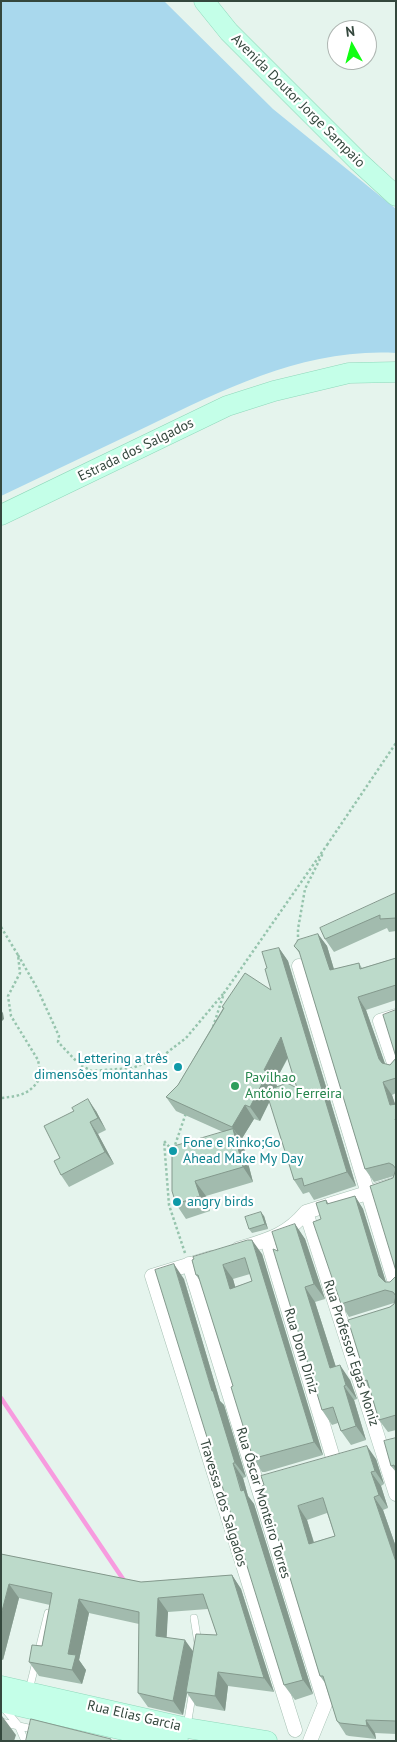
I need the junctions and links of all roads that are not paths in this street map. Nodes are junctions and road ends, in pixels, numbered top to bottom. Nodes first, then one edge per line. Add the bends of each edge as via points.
1 (204, 1) edge
2 (396, 196) edge
3 (396, 372) edge
4 (396, 384) edge
5 (274, 391) junction
6 (1, 515) edge
7 (299, 966) edge
8 (396, 1016) edge
9 (396, 1070) edge
10 (396, 1184) edge
11 (368, 1193) junction
12 (306, 1212) junction
13 (267, 1240) junction
14 (189, 1264) junction
15 (396, 1286) edge
16 (396, 1444) edge
17 (376, 1450) junction
18 (317, 1466) edge
19 (396, 1494) edge
20 (48, 1613) edge
21 (194, 1618) dead end
22 (200, 1654) edge
23 (195, 1682) edge
24 (1, 1686) edge
25 (1, 1703) edge
26 (24, 1708) junction
27 (1, 1722) edge
28 (295, 1730) dead end
29 (43, 1731) edge
30 (182, 1734) edge
31 (25, 1741) edge
32 (267, 1741) edge
33 (310, 1741) edge

1 - 2 main road, Avenida Doutor Jorge Sampaio via 229,32
3 - 5 main road, Estrada dos Salgados via 349,373
4 - 5 main road, Estrada dos Salgados via 341,384
5 - 6 main road, Estrada dos Salgados via 228,406
7 - 11 street
8 - 9 street via 380,1021
10 - 11 street
11 - 12 street
11 - 15 street
12 - 13 street via 295,1226
12 - 17 street, Rua Professor Egas Moniz via 348,1327
13 - 14 street
13 - 18 street, Rua Dom Diniz via 338,1460
14 - 28 street, Travessa dos Salgados via 152,1276
14 - 33 street, Rua Óscar Monteiro Torres via 262,1482 325,1704
16 - 17 street
17 - 19 street, Rua Professor Egas Moniz
20 - 26 lane
21 - 22 lane
23 - 30 lane
24 - 26 main road, Rua Elias Garcia
25 - 26 main road, Rua Elias Garcia
26 - 27 lane
26 - 29 lane
26 - 30 main road, Rua Elias Garcia
26 - 31 lane
30 - 32 main road, Rua Elias Garcia

